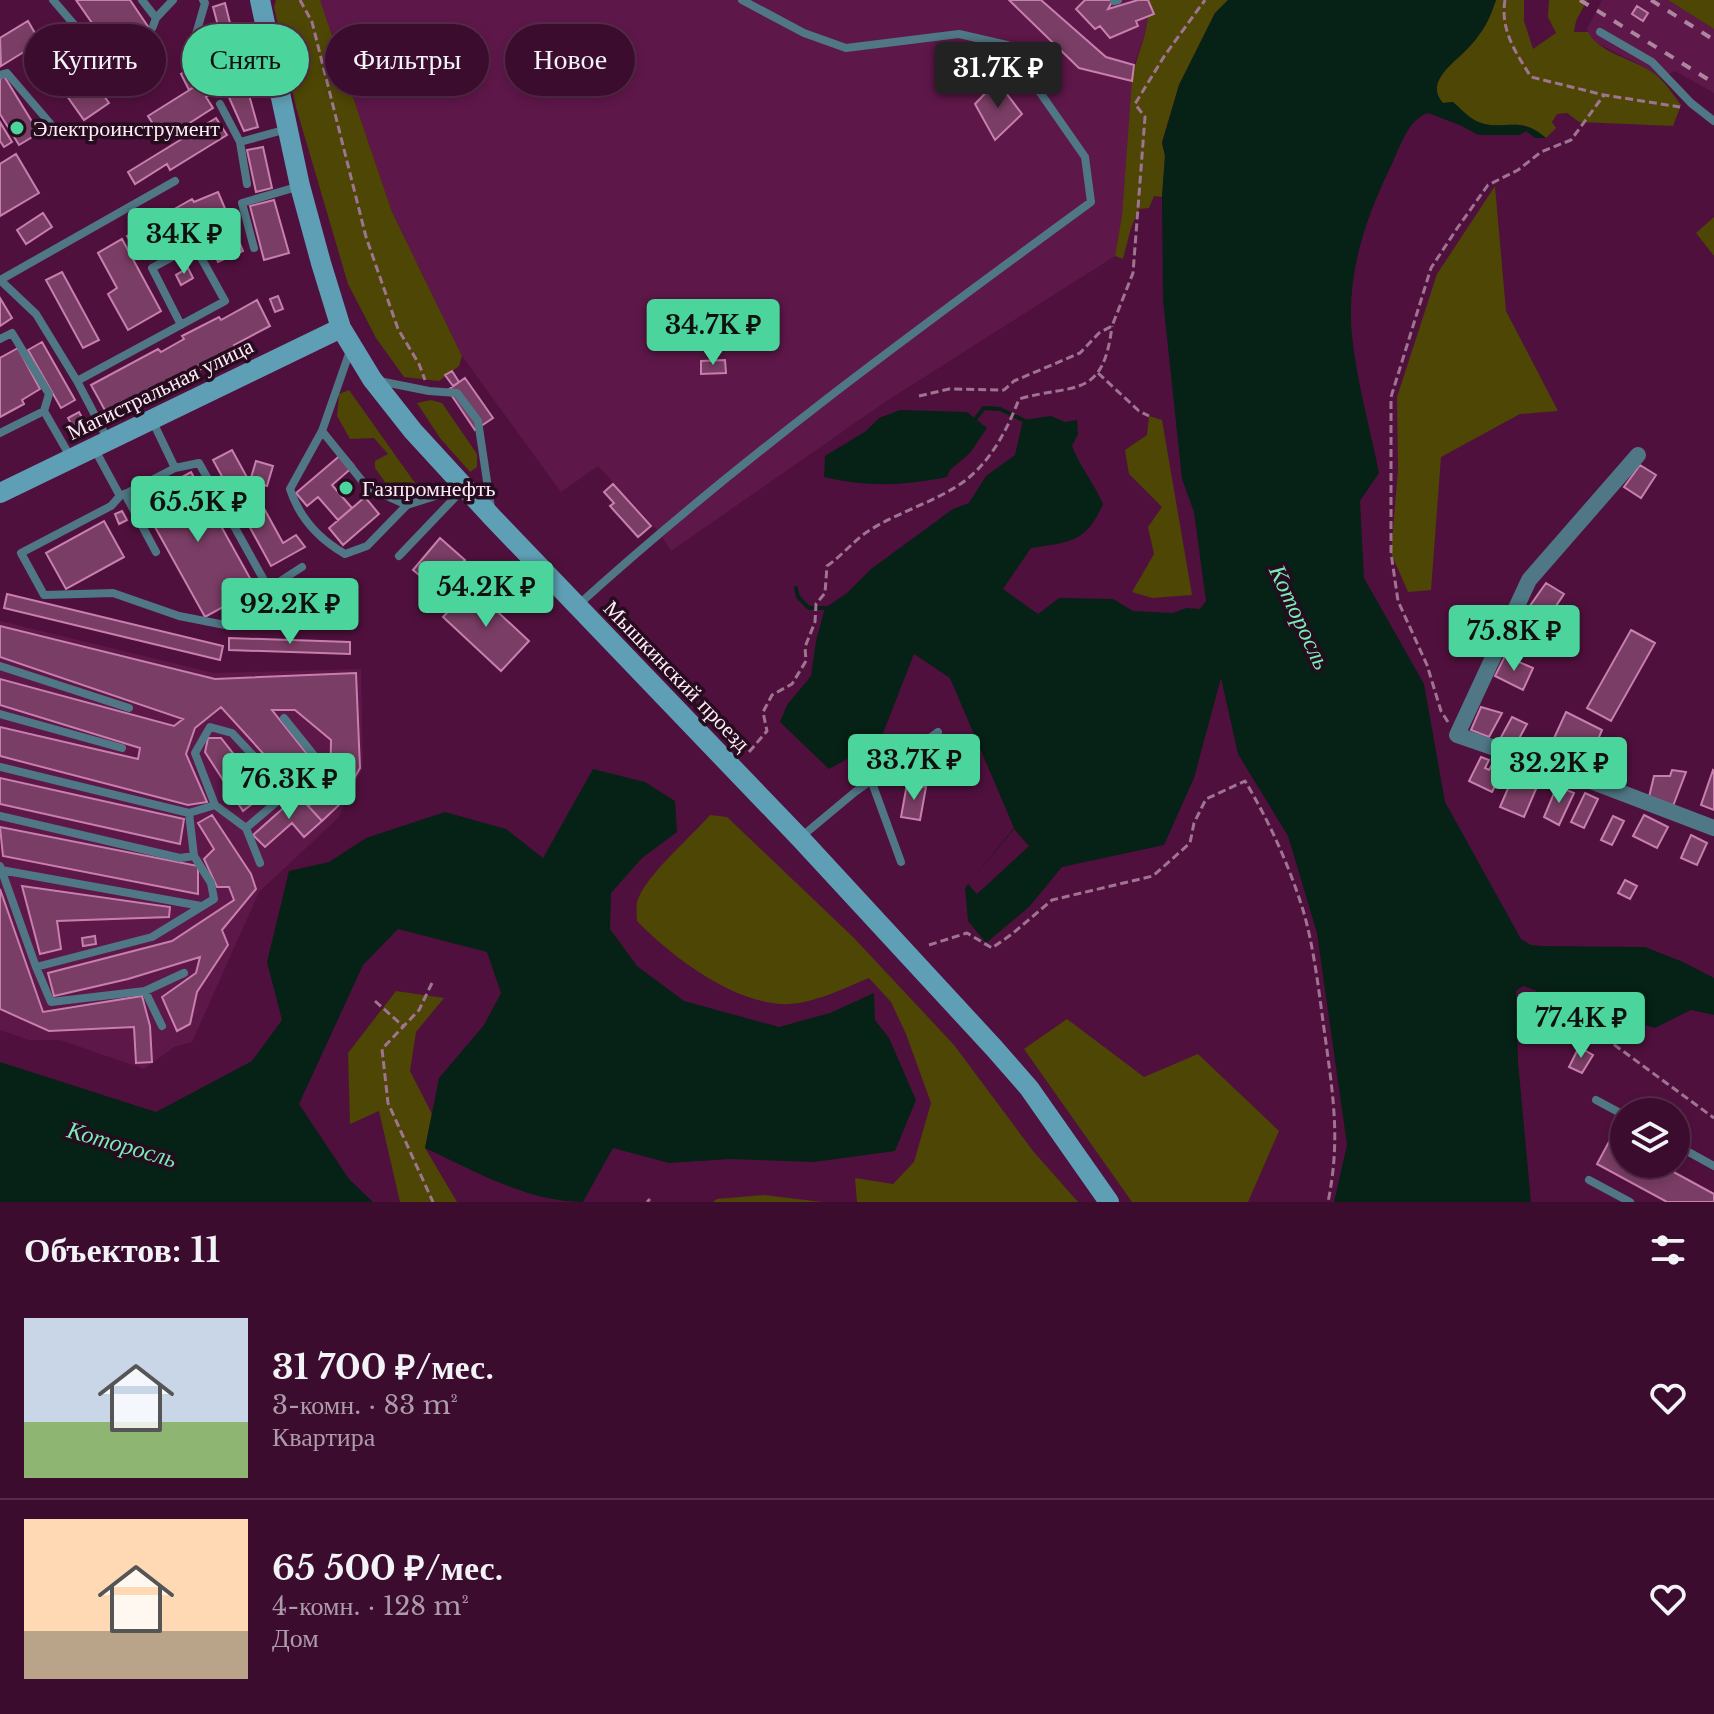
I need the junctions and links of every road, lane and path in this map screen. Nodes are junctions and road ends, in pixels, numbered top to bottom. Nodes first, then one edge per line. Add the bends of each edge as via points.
1 (53, 0) edge
2 (142, 0) edge
3 (173, 0) edge
4 (203, 0) edge
5 (260, 0) edge
6 (300, 0) edge
7 (742, 0) edge
8 (1205, 0) edge
9 (1505, 0) edge
10 (156, 18) junction
11 (199, 24) edge
12 (1600, 32) dead end
13 (0, 75) edge
14 (1604, 95) junction
15 (220, 104) dead end
16 (1699, 111) junction
17 (1714, 121) edge
18 (288, 129) junction
19 (60, 135) dead end
20 (240, 142) junction
21 (175, 181) dead end
22 (247, 184) dead end
23 (300, 186) junction
24 (254, 248) dead end
25 (1, 279) edge
26 (181, 325) junction
27 (1112, 326) junction
28 (341, 328) junction
29 (0, 339) edge
30 (351, 348) junction
31 (1098, 373) junction
32 (372, 379) junction
33 (77, 381) junction
34 (429, 391) junction
35 (919, 396) dead end
36 (44, 411) junction
37 (1149, 416) dead end
38 (151, 420) junction
39 (322, 431) junction
40 (0, 433) edge
41 (101, 444) junction
42 (1638, 455) dead end
43 (71, 459) junction
44 (175, 468) junction
45 (464, 487) junction
46 (0, 493) edge
47 (122, 495) junction
48 (407, 505) junction
49 (492, 517) junction
50 (156, 552) dead end
51 (399, 556) dead end
52 (302, 567) dead end
53 (270, 591) junction
54 (577, 606) junction
55 (0, 666) edge
56 (129, 708) dead end
57 (0, 714) edge
58 (284, 718) dead end
59 (938, 732) dead end
60 (1457, 735) junction
61 (122, 748) dead end
62 (749, 752) dead end
63 (0, 767) edge
64 (871, 780) junction
65 (284, 795) junction
66 (215, 805) junction
67 (189, 813) junction
68 (0, 816) edge
69 (246, 828) junction
70 (1714, 828) edge
71 (800, 838) junction
72 (194, 856) junction
73 (901, 862) dead end
74 (260, 863) dead end
75 (1, 868) edge
76 (202, 907) junction
77 (929, 945) dead end
78 (36, 967) junction
79 (184, 973) dead end
80 (432, 983) dead end
81 (145, 991) junction
82 (375, 1001) dead end
83 (1547, 1020) dead end
84 (162, 1026) dead end
85 (403, 1026) junction
86 (1596, 1100) dead end
87 (1610, 1108) edge
88 (1714, 1118) edge
89 (1690, 1153) edge
90 (1714, 1166) edge
91 (1589, 1180) dead end
92 (433, 1202) edge
93 (1109, 1202) edge
94 (1328, 1202) edge
95 (1630, 1202) edge

1 - 10 lane via 108,64 138,50
2 - 10 lane
3 - 10 lane
4 - 11 lane
5 - 18 main road, Мышкинский проезд
6 - 34 path via 315,35 366,237 398,329
7 - 54 lane via 846,48 959,34 1007,45 1085,157 1091,202 865,368 659,532
8 - 27 path via 1135,104 1145,117 1133,273
9 - 14 path via 1511,44 1531,77
12 - 16 lane via 1652,62
13 - 19 lane via 7,73
14 - 16 path
14 - 60 path via 1571,140 1488,185 1431,268 1391,397 1391,553 1398,601 1441,711
15 - 20 lane
16 - 17 lane
18 - 20 lane
18 - 23 main road, Мышкинский проезд
20 - 22 lane
21 - 25 lane
23 - 24 lane via 242,203
23 - 28 main road, Мышкинский проезд
25 - 33 lane via 36,314
26 - 26 lane via 225,301 194,245 152,268
26 - 33 lane
27 - 31 path via 1109,352
27 - 35 path via 1080,353 1004,390 949,389
28 - 30 main road, Мышкинский проезд
28 - 38 main road, Магистральная улица
29 - 36 lane via 12,333 20,344 49,394
30 - 32 main road, Мышкинский проезд
30 - 39 lane
31 - 37 path
31 - 62 path via 1074,390 1019,399 994,450 974,474 866,532 827,566 806,661 792,684 772,695 763,712 767,731
32 - 34 lane
32 - 45 main road, Мышкинский проезд
33 - 41 lane
34 - 49 lane via 457,393 478,421
36 - 40 lane
36 - 43 lane
38 - 41 main road, Магистральная улица
38 - 44 lane
39 - 48 lane via 367,487
39 - 48 lane via 290,489 326,543 345,554 367,546
41 - 43 main road, Магистральная улица
41 - 47 lane
42 - 60 street via 1529,580
43 - 46 main road, Магистральная улица
44 - 47 lane
44 - 53 lane via 199,463
45 - 48 lane
45 - 49 main road, Мышкинский проезд
45 - 51 lane
47 - 50 lane
47 - 53 lane via 111,506 21,553 44,595 113,593 179,616 230,626
49 - 54 main road, Мышкинский проезд
52 - 53 lane
54 - 71 main road, Мышкинский проезд
55 - 56 lane
57 - 61 lane
58 - 65 lane via 321,764
59 - 64 lane
60 - 70 street
63 - 67 lane
64 - 71 lane
64 - 73 lane
65 - 66 lane via 232,733 210,727 195,753
65 - 69 lane
66 - 67 lane
66 - 69 lane
67 - 72 lane
68 - 72 lane via 180,858
69 - 74 lane
71 - 93 main road, Мышкинский проезд via 1012,1068
72 - 76 lane via 211,883 214,899
75 - 76 lane
75 - 78 lane
76 - 78 lane via 152,937
77 - 94 path via 967,933 992,948 1052,900 1153,876 1190,843 1206,799 1245,781 1270,824 1303,911 1336,1117
78 - 81 lane via 51,1002
79 - 81 lane
80 - 85 path via 419,1010
81 - 84 lane
82 - 85 path
83 - 88 path via 1601,1035
85 - 92 path via 382,1049 388,1103
86 - 87 lane
89 - 90 lane
91 - 95 lane

